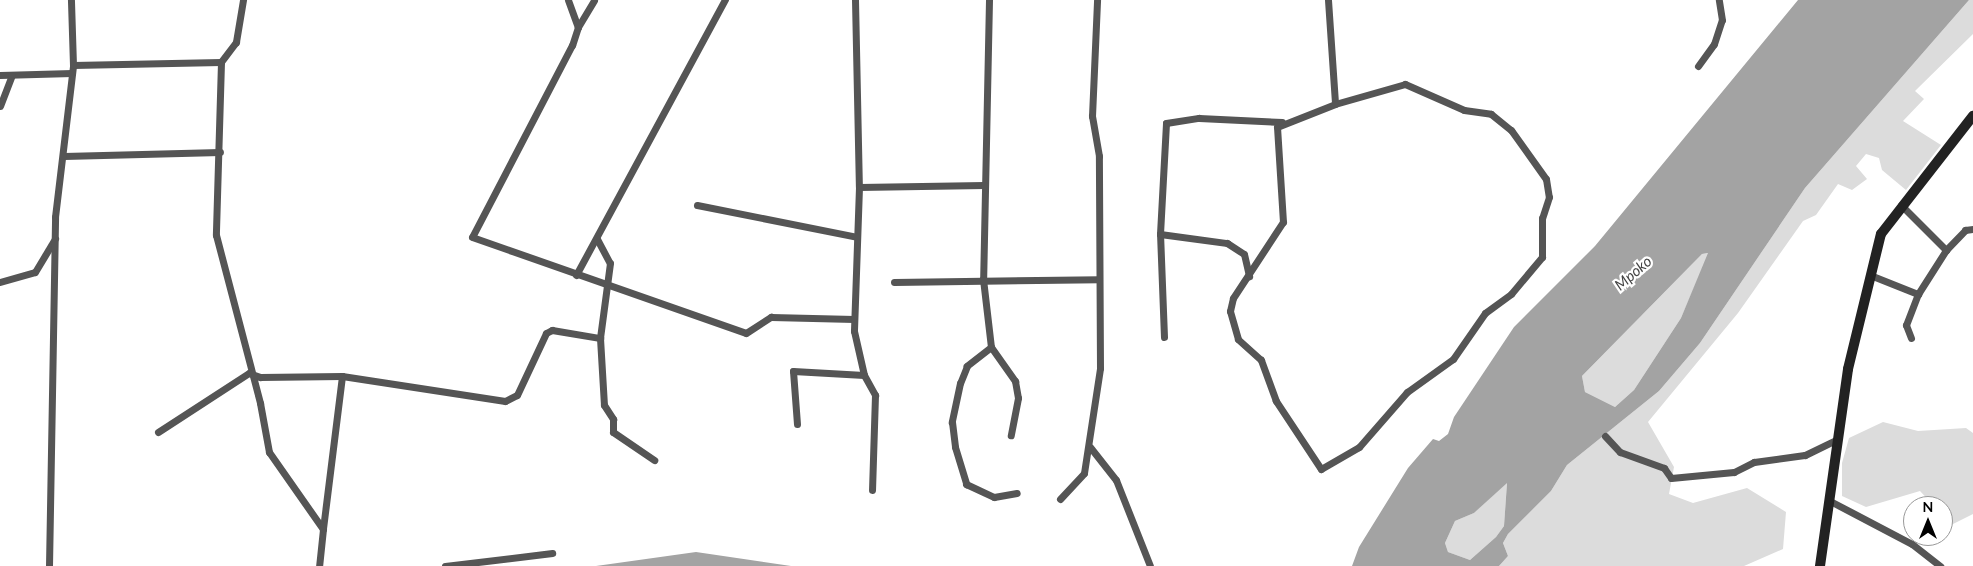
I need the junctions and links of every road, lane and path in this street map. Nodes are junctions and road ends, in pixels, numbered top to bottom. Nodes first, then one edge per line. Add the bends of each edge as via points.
1 (71, 0) edge
2 (243, 0) edge
3 (568, 0) edge
4 (594, 0) edge
5 (724, 0) edge
6 (856, 0) edge
7 (989, 0) edge
8 (1097, 0) edge
9 (1328, 0) edge
10 (1719, 0) edge
11 (578, 27) junction
12 (221, 62) junction
13 (73, 65) junction
14 (1698, 66) dead end
15 (72, 73) junction
16 (0, 75) edge
17 (12, 75) junction
18 (1335, 104) junction
19 (0, 106) edge
20 (1973, 116) edge
21 (1282, 122) junction
22 (220, 152) junction
23 (64, 156) junction
24 (984, 185) junction
25 (859, 188) junction
26 (697, 204) dead end
27 (1902, 205) junction
28 (1973, 229) edge
29 (1160, 234) junction
30 (857, 237) junction
31 (55, 239) junction
32 (597, 239) junction
33 (1946, 250) junction
34 (576, 275) junction
35 (1248, 276) junction
36 (1870, 276) junction
37 (983, 279) junction
38 (1099, 279) junction
39 (0, 282) edge
40 (894, 282) dead end
41 (609, 286) junction
42 (1918, 294) junction
43 (854, 319) junction
44 (1164, 337) dead end
45 (600, 338) junction
46 (1911, 338) dead end
47 (991, 348) junction
48 (250, 373) junction
49 (864, 375) junction
50 (342, 376) junction
51 (797, 424) dead end
52 (158, 432) dead end
53 (1011, 435) dead end
54 (1605, 436) dead end
55 (1836, 440) junction
56 (1090, 447) junction
57 (654, 460) dead end
58 (872, 490) dead end
59 (1017, 494) dead end
60 (1060, 499) dead end
61 (1832, 502) junction
62 (323, 528) junction
63 (552, 553) dead end
64 (49, 566) edge
65 (319, 566) edge
66 (445, 566) edge
67 (1150, 566) edge
68 (1820, 566) edge
69 (1940, 566) edge

1 - 13 street
2 - 12 street via 236,42
3 - 11 street
4 - 11 street
5 - 32 street
6 - 25 street
7 - 24 street
8 - 38 street via 1092,116 1099,156
9 - 18 street
10 - 14 street via 1722,20 1714,44
11 - 34 street via 472,232 475,240
12 - 13 street
12 - 22 street
13 - 15 street
15 - 17 street
15 - 23 street
16 - 17 street
17 - 19 street
18 - 21 street via 1332,108
18 - 35 street via 1404,84 1464,110 1499,118 1549,190 1542,218 1542,257 1511,294 1476,323 1453,359 1407,392 1359,447 1321,469 1276,401 1260,360 1238,339 1232,326 1233,298
20 - 27 street
21 - 29 street via 1198,118 1166,123
21 - 35 street via 1276,135 1283,222
22 - 23 street
22 - 48 street via 216,235
23 - 31 street
24 - 25 street
24 - 37 street
25 - 30 street
26 - 30 street
27 - 33 street
27 - 36 street via 1881,234
28 - 33 street via 1965,230
29 - 35 street via 1227,243 1244,254
29 - 44 street
30 - 43 street
31 - 39 street via 35,272
31 - 64 street
32 - 34 street
32 - 41 street via 610,263
33 - 42 street
34 - 41 street
36 - 42 street
36 - 55 street
37 - 38 street
37 - 40 street
37 - 47 street
38 - 56 street via 1100,368
41 - 43 street via 746,333 771,317
41 - 45 street
42 - 46 street via 1906,325
43 - 49 street
45 - 50 street via 552,330 546,333 517,395 505,401
45 - 57 street via 602,390 613,419 613,432
47 - 53 street via 1015,381 1018,398
47 - 59 street via 966,366 952,422 955,447 966,484 994,497
48 - 50 street via 260,377
48 - 52 street
48 - 62 street via 260,403 268,452
49 - 51 street via 793,371
49 - 58 street via 875,395
50 - 62 street
54 - 55 street via 1620,452 1664,468 1671,478 1734,472 1754,462 1805,455
55 - 61 street
56 - 60 street via 1079,482
56 - 67 street via 1116,480
61 - 68 street
61 - 69 street via 1864,516
62 - 65 street
63 - 66 street

